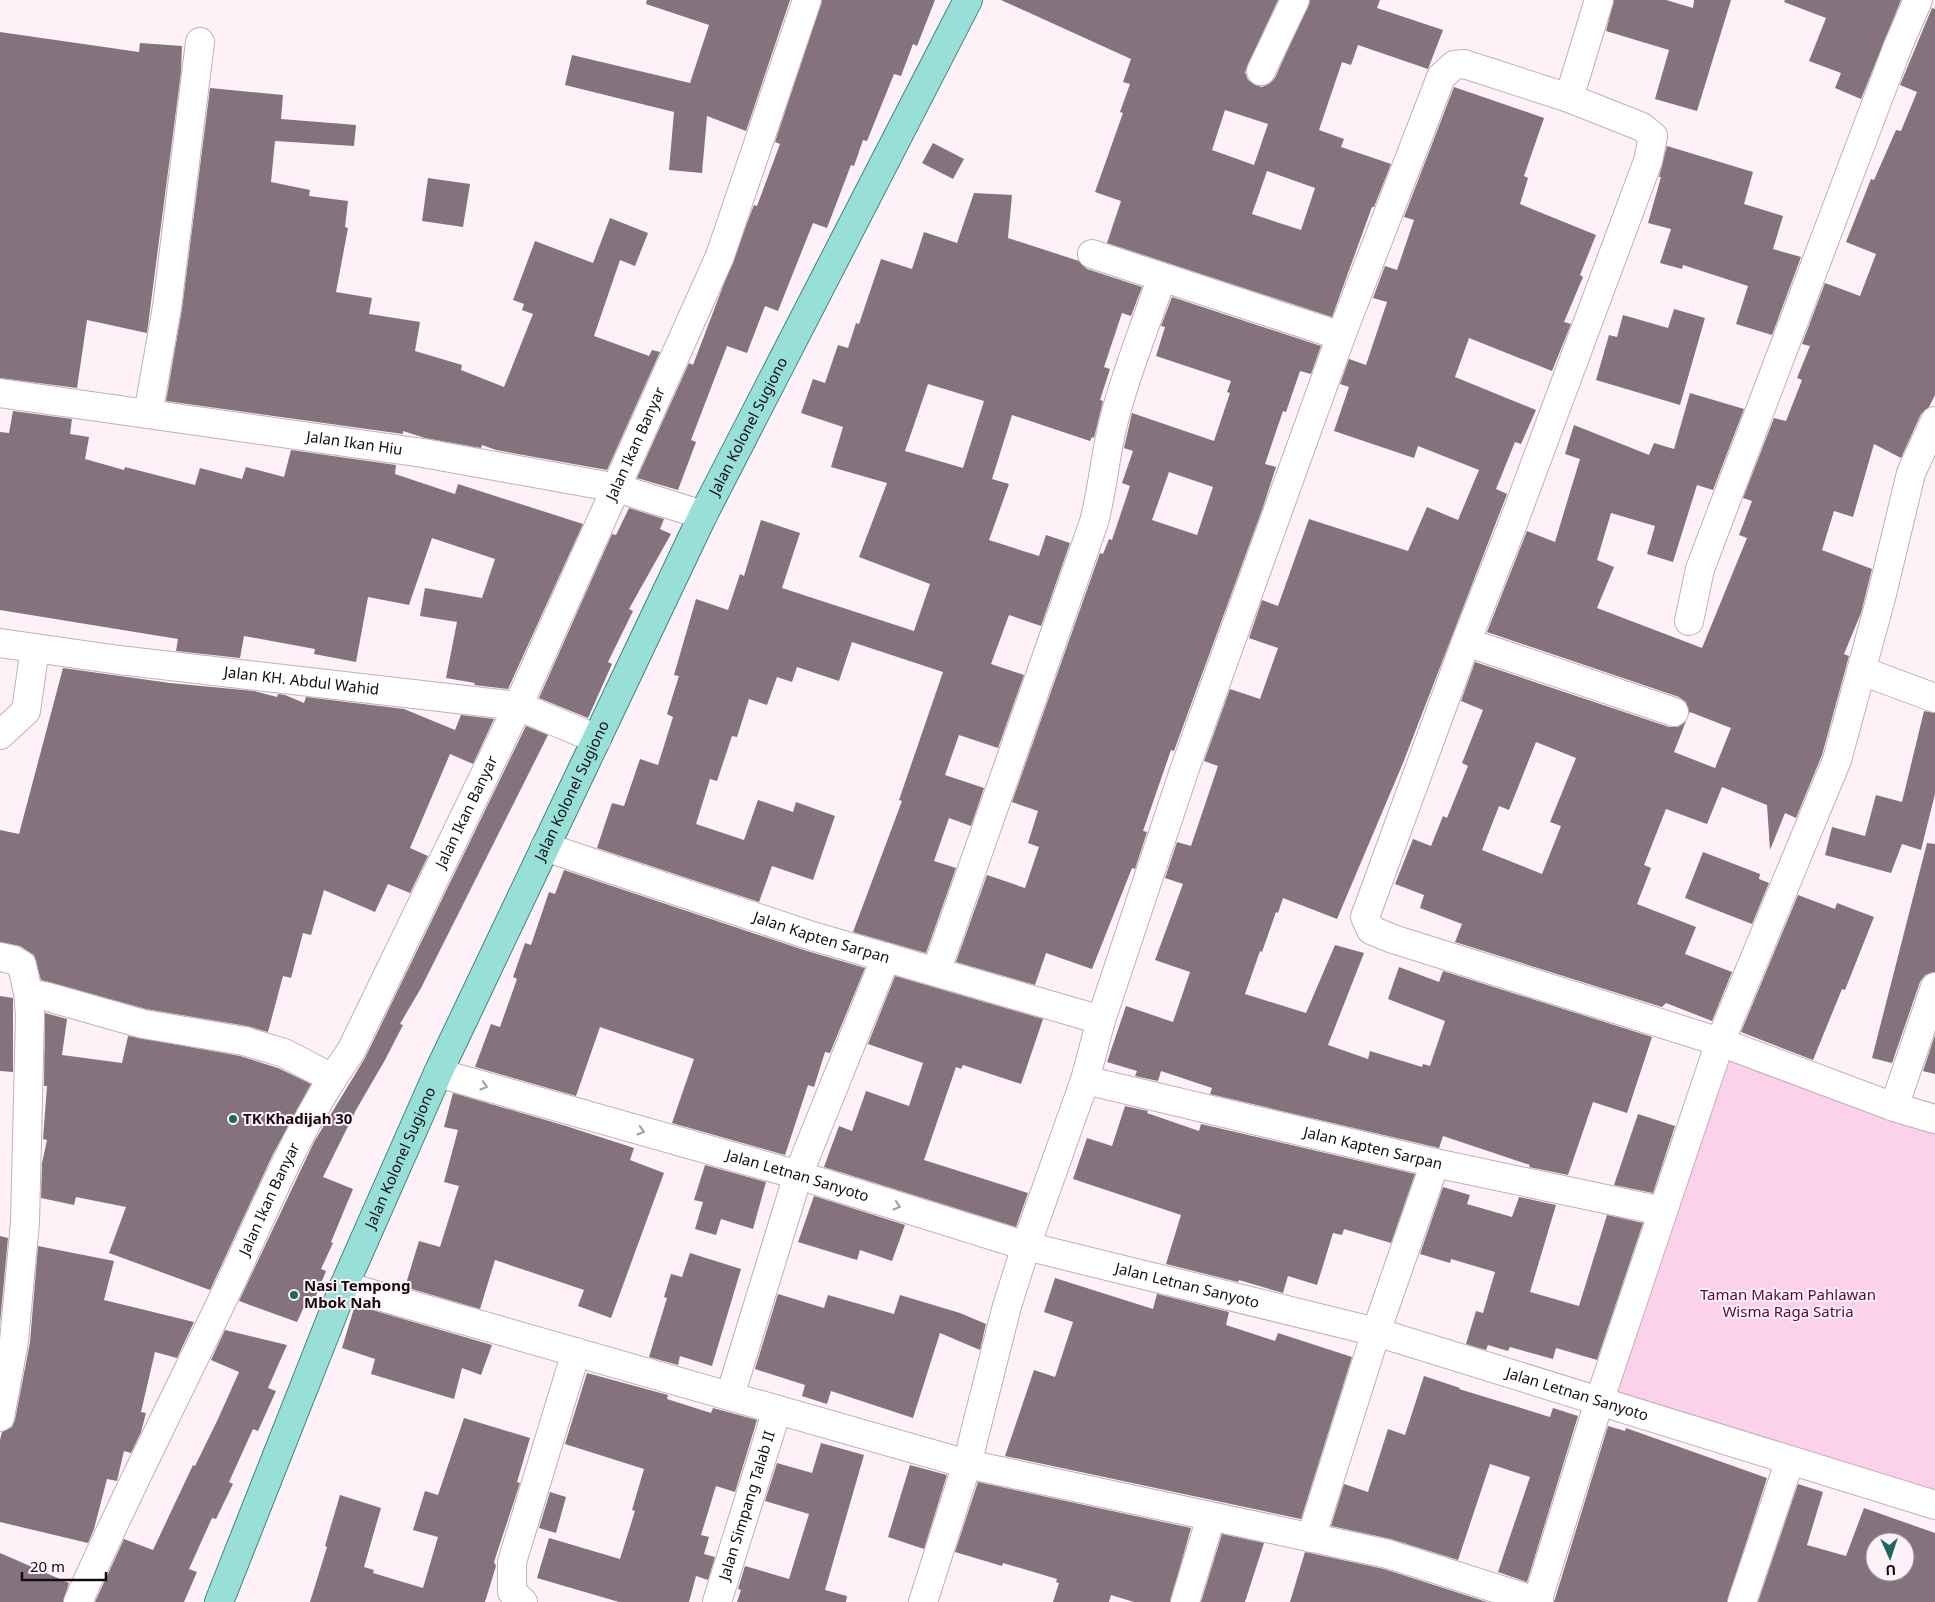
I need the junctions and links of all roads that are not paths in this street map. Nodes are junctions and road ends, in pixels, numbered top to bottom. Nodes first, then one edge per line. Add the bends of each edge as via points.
1 (807, 0) edge
2 (968, 0) edge
3 (1295, 0) edge
4 (1598, 0) edge
5 (1918, 0) edge
6 (200, 42) dead end
7 (1261, 71) dead end
8 (1569, 98) junction
9 (1092, 254) dead end
10 (1162, 277) junction
11 (1341, 336) junction
12 (0, 393) edge
13 (148, 414) junction
14 (1935, 421) edge
15 (617, 488) junction
16 (703, 515) junction
17 (1689, 622) dead end
18 (1466, 642) junction
19 (0, 643) edge
20 (35, 648) junction
21 (1862, 671) junction
22 (1935, 698) edge
23 (518, 706) junction
24 (1674, 712) dead end
25 (0, 734) edge
26 (597, 739) junction
27 (545, 847) junction
28 (0, 957) edge
29 (886, 957) junction
30 (936, 972) junction
31 (1935, 986) edge
32 (28, 993) junction
33 (1101, 1020) junction
34 (1720, 1042) junction
35 (438, 1073) junction
36 (332, 1078) junction
37 (1085, 1080) junction
38 (1894, 1107) junction
39 (1935, 1119) edge
40 (1435, 1163) junction
41 (798, 1175) junction
42 (1662, 1210) junction
43 (1026, 1246) junction
44 (344, 1286) junction
45 (1376, 1332) junction
46 (576, 1352) junction
47 (730, 1396) junction
48 (1599, 1402) junction
49 (777, 1410) junction
50 (0, 1418) edge
51 (1790, 1460) junction
52 (967, 1464) junction
53 (1935, 1505) edge
54 (1211, 1517) junction
55 (1312, 1538) junction
56 (78, 1602) edge
57 (218, 1602) edge
58 (523, 1602) edge
59 (717, 1602) edge
60 (922, 1602) edge
61 (1184, 1602) edge
62 (1538, 1602) edge
63 (1742, 1602) edge

1 - 15 street, Jalan Ikan Banyar via 720,256
2 - 16 main road, Jalan Kolonel Sugiono
3 - 7 street
4 - 8 street
5 - 17 street via 1704,560
6 - 13 street via 167,307
8 - 11 street via 1464,64 1454,65 1441,77
8 - 18 street via 1642,127 1654,136 1648,161
9 - 10 street
10 - 11 street
10 - 30 street via 1115,417 1094,522
11 - 33 street via 1185,768
12 - 13 street, Jalan Ikan Hiu
13 - 15 street, Jalan Ikan Hiu via 423,453
14 - 21 street via 1911,473
15 - 16 street, Jalan Ikan Hiu
15 - 23 street, Jalan Ikan Banyar
16 - 26 main road, Jalan Kolonel Sugiono
18 - 24 street
18 - 34 street via 1365,917 1371,930 1584,1001
19 - 20 street, Jalan KH. Abdul Wahid
20 - 23 street, Jalan KH. Abdul Wahid
20 - 25 street via 26,711
21 - 22 street
21 - 34 street via 1837,760
23 - 26 street, Jalan KH. Abdul Wahid
23 - 36 street, Jalan Ikan Banyar via 388,978 350,1051
26 - 27 main road, Jalan Kolonel Sugiono
27 - 29 street, Jalan Kapten Sarpan via 812,936
27 - 35 main road, Jalan Kolonel Sugiono
28 - 32 street via 22,965
29 - 30 street, Jalan Kapten Sarpan
29 - 41 street
30 - 33 street, Jalan Kapten Sarpan
31 - 38 street
32 - 36 street via 143,1024 244,1041 284,1053
32 - 50 street via 25,1222 14,1341
33 - 37 street
34 - 38 street
34 - 42 street
35 -> 41 street, Jalan Letnan Sanyoto
35 - 44 main road, Jalan Kolonel Sugiono
36 - 56 street, Jalan Ikan Banyar via 290,1152
37 - 40 street, Jalan Kapten Sarpan
37 - 43 street
38 - 39 street
40 - 42 street, Jalan Kapten Sarpan
40 - 45 street
41 -> 43 street, Jalan Letnan Sanyoto
41 - 47 street
42 - 48 street
43 - 45 street, Jalan Letnan Sanyoto
43 - 52 street
44 - 46 street
44 - 57 main road, Jalan Kolonel Sugiono
45 - 48 street, Jalan Letnan Sanyoto
45 - 55 street
46 - 47 street
46 - 58 street via 512,1562 512,1592
47 - 49 street
48 - 51 street, Jalan Letnan Sanyoto
48 - 62 street
49 - 52 street
49 - 59 street, Jalan Simpang Talab II
51 - 53 street, Jalan Letnan Sanyoto
51 - 63 street
52 - 54 street
52 - 60 street
54 - 55 street
54 - 61 street
55 - 62 street via 1388,1554

